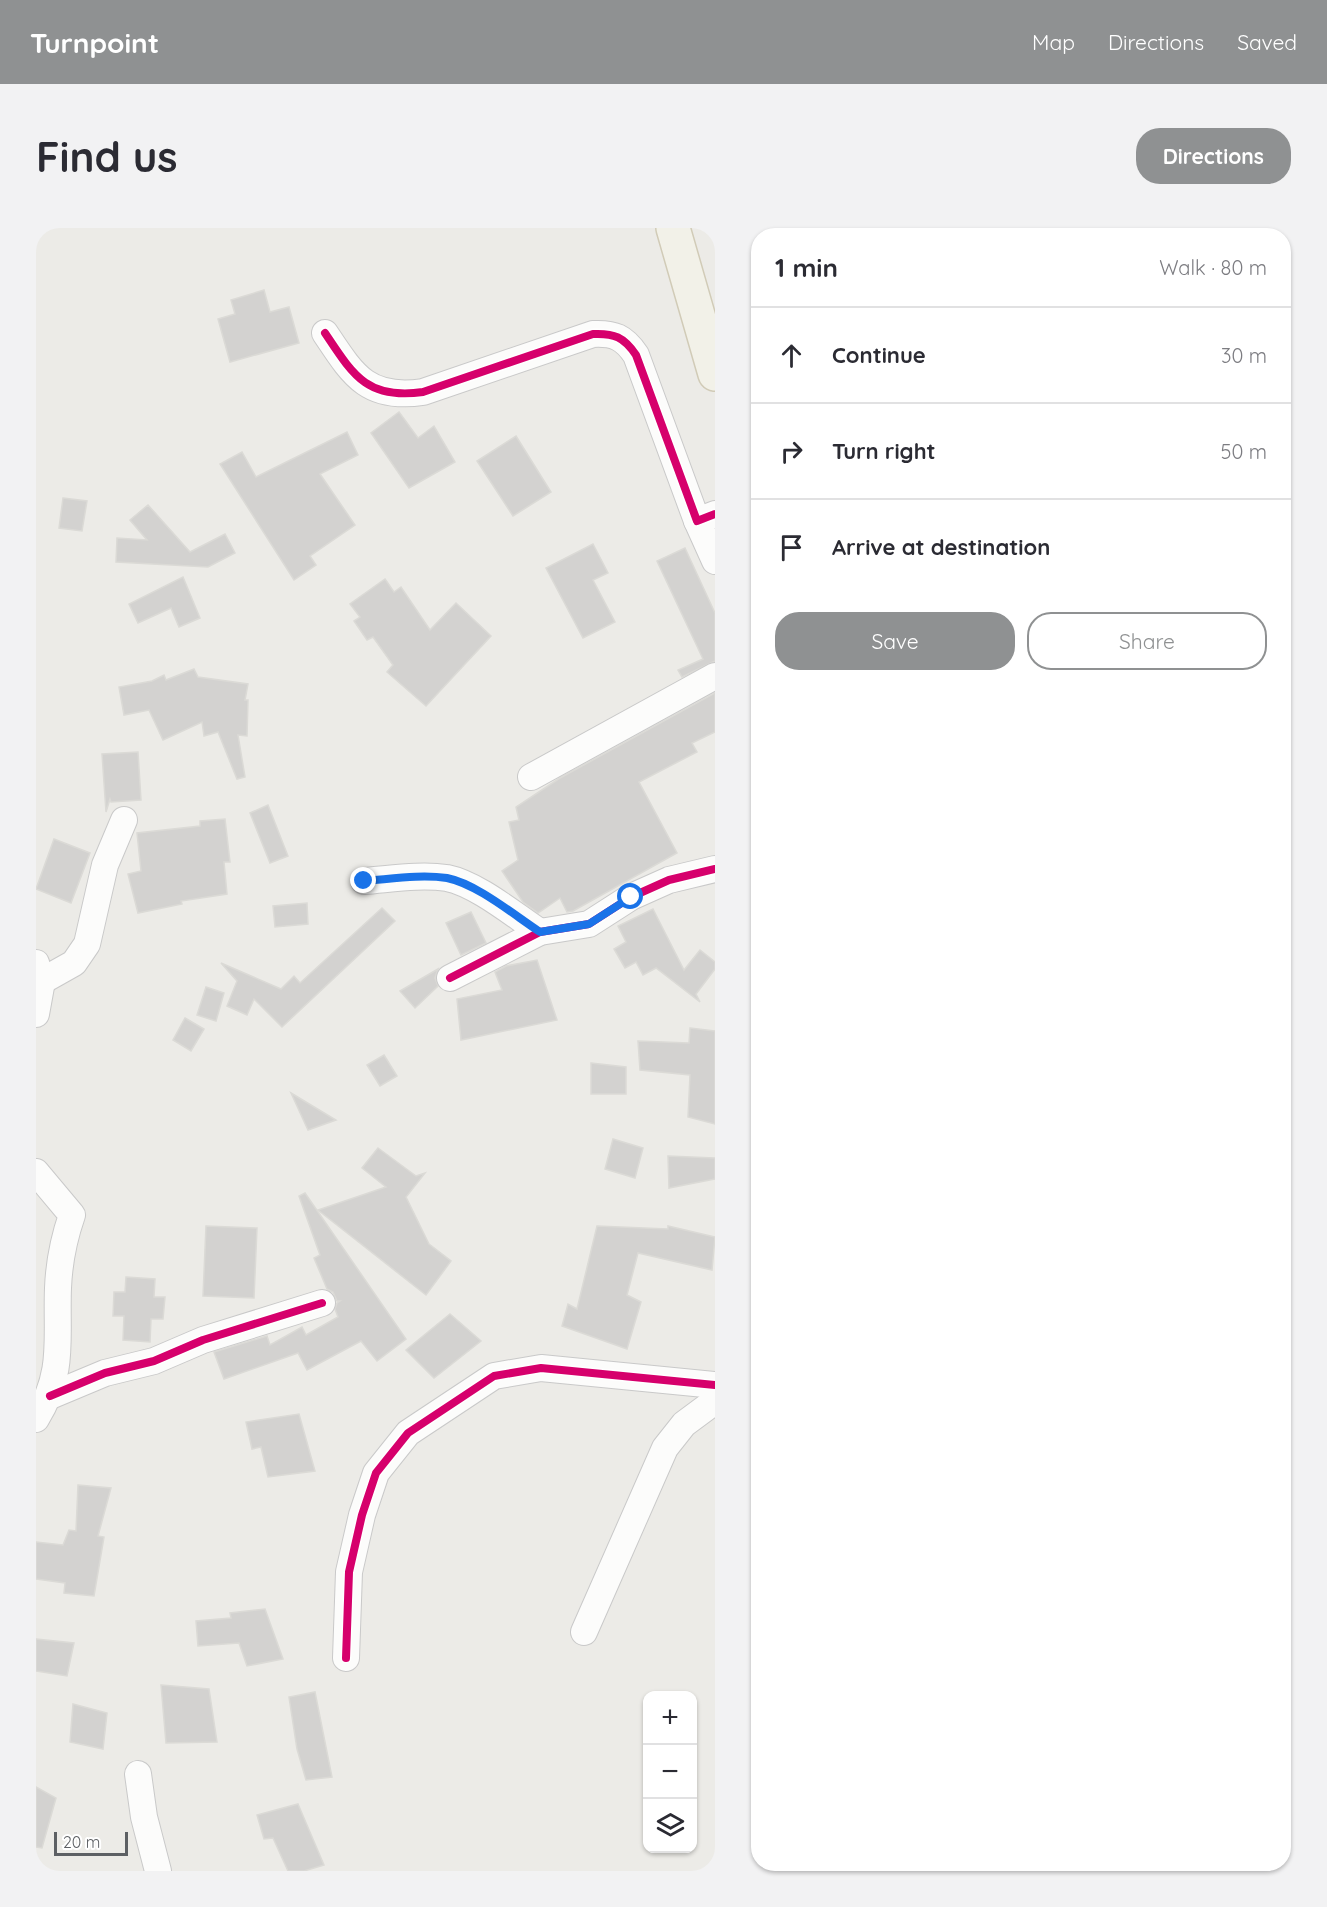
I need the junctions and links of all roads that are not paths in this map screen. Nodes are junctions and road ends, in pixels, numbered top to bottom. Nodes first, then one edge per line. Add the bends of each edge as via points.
1 (673, 228) edge
2 (325, 333) dead end
3 (715, 374) edge
4 (706, 518) edge
5 (715, 561) edge
6 (715, 676) edge
7 (531, 777) dead end
8 (124, 820) dead end
9 (715, 868) edge
10 (364, 881) dead end
11 (540, 932) junction
12 (39, 972) edge
13 (450, 978) dead end
14 (36, 1014) edge
15 (36, 1172) edge
16 (322, 1303) dead end
17 (715, 1385) edge
18 (50, 1396) junction
19 (715, 1401) edge
20 (36, 1419) edge
21 (584, 1632) dead end
22 (346, 1658) dead end
23 (138, 1774) dead end
24 (158, 1871) edge

1 - 3 main road
2 - 4 street via 351,372 365,384 403,395 423,392 593,334 612,333 627,342 636,355
4 - 5 street
6 - 7 street
8 - 12 street via 105,865 87,944 74,963
9 - 11 street via 669,880 631,897 589,924
10 - 11 street via 429,876 456,881
11 - 13 street
12 - 14 street
15 - 18 street via 72,1215 58,1287 59,1339
16 - 18 street via 203,1340 154,1361 105,1372
17 - 22 street via 541,1368 494,1376 408,1433 376,1473 362,1515 348,1572
18 - 20 street
19 - 21 street via 684,1424 664,1448
23 - 24 street

